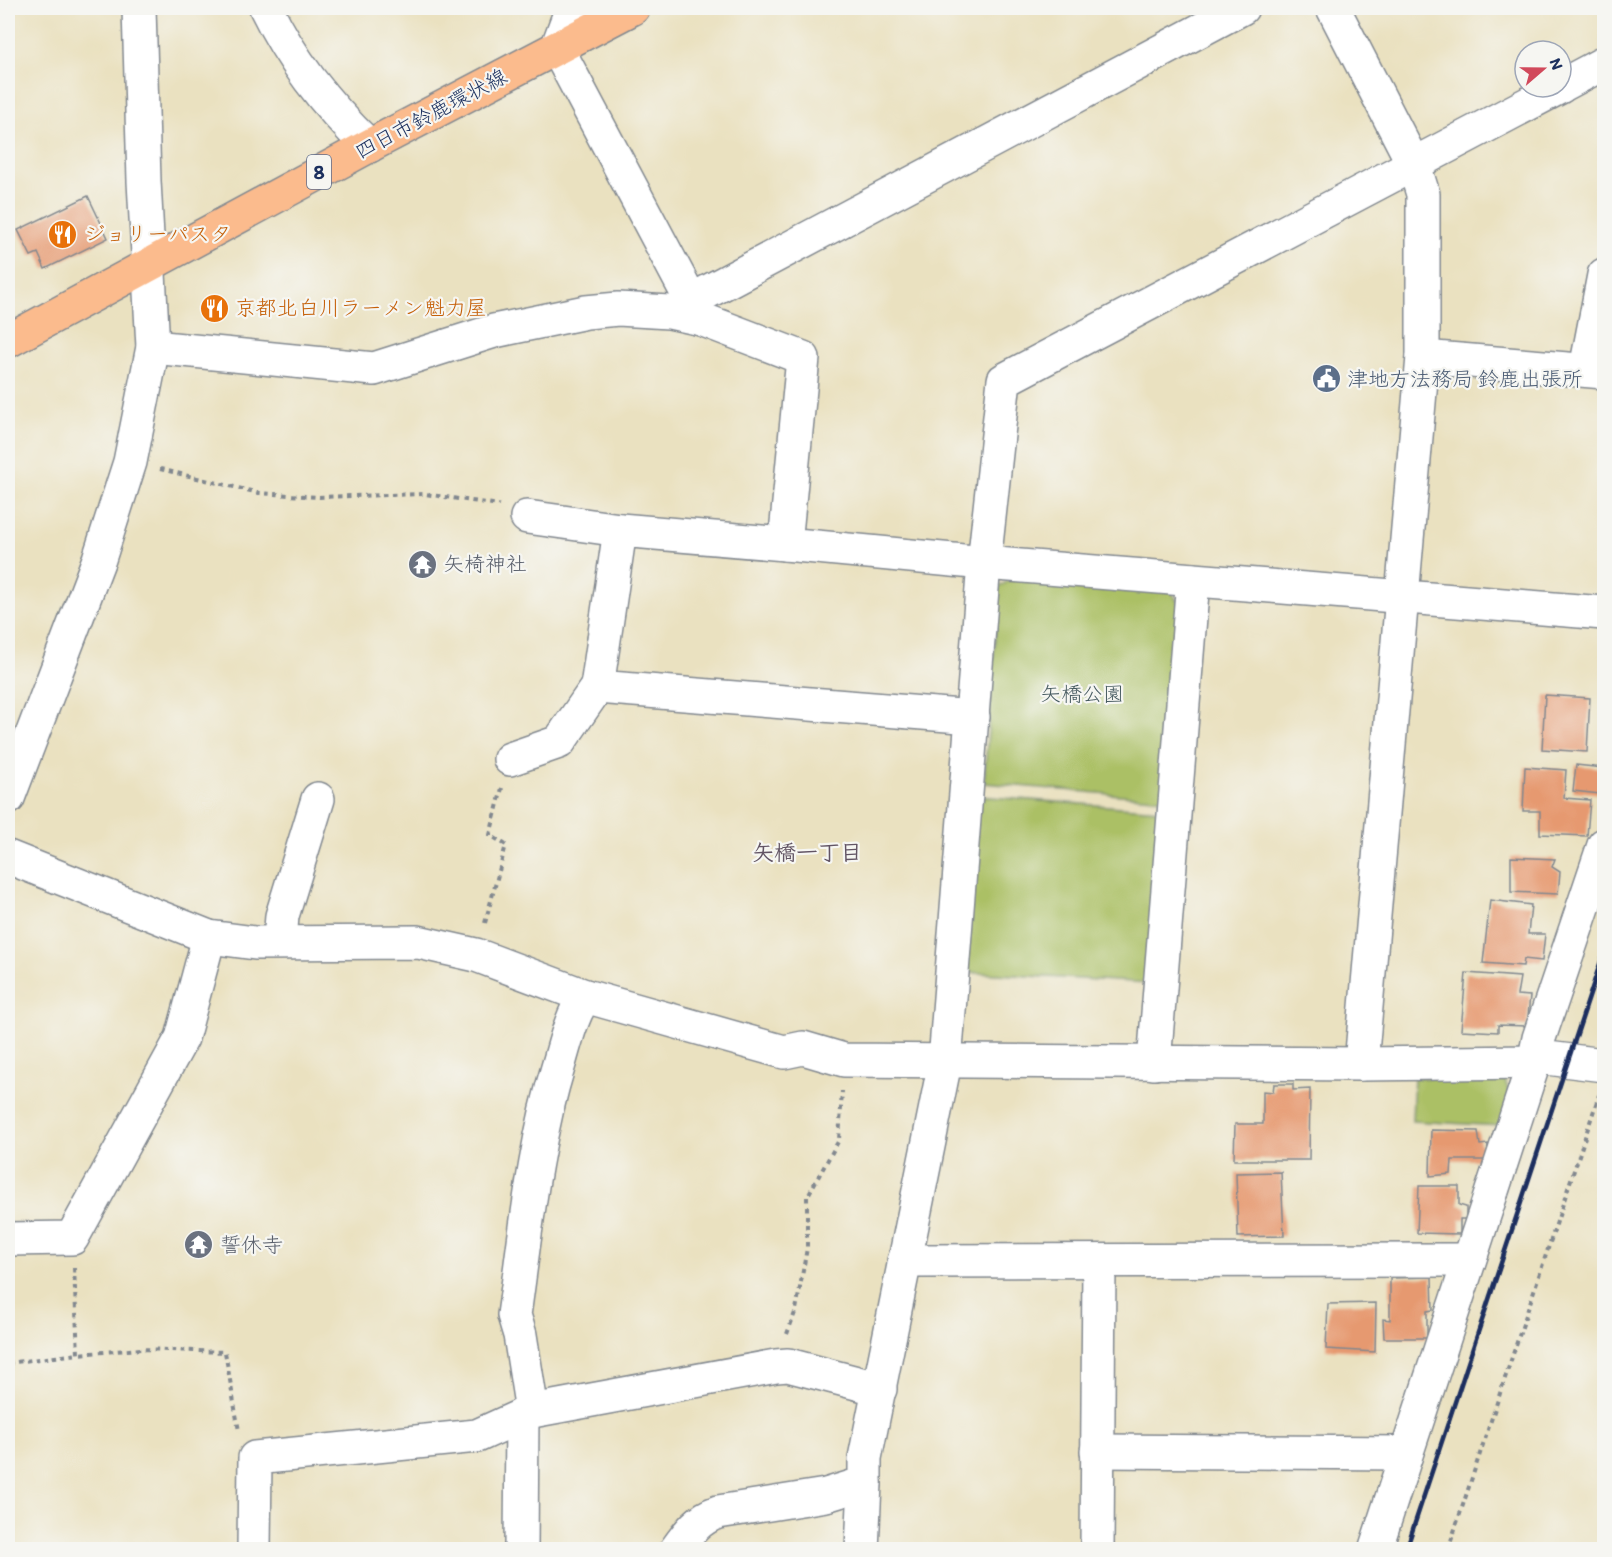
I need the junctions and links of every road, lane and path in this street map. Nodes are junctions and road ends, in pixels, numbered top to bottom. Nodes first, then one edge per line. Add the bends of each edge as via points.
1 (139, 8) edge
2 (266, 8) edge
3 (572, 8) edge
4 (633, 8) edge
5 (1242, 8) edge
6 (1333, 8) edge
7 (557, 48) junction
8 (1605, 63) edge
9 (1573, 80) edge
10 (1538, 99) edge
11 (369, 146) junction
12 (1414, 165) junction
13 (149, 264) junction
14 (1605, 275) edge
15 (697, 310) junction
16 (8, 341) edge
17 (153, 347) junction
18 (1423, 357) junction
19 (1595, 371) edge
20 (130, 462) junction
21 (527, 517) joint
22 (620, 530) junction
23 (785, 544) junction
24 (984, 563) junction
25 (1193, 580) junction
26 (1401, 596) junction
27 (1605, 613) edge
28 (597, 687) junction
29 (973, 717) junction
30 (510, 759) joint
31 (8, 798) edge
32 (318, 799) dead end
33 (1605, 845) edge
34 (8, 857) edge
35 (209, 937) junction
36 (280, 941) junction
37 (476, 955) junction
38 (585, 996) junction
39 (844, 1060) junction
40 (945, 1062) junction
41 (1534, 1062) junction
42 (1154, 1063) junction
43 (1361, 1064) junction
44 (1603, 1077) edge
45 (72, 1238) junction
46 (8, 1239) edge
47 (1469, 1260) junction
48 (904, 1261) junction
49 (1098, 1262) junction
50 (78, 1354) junction
51 (8, 1363) edge
52 (776, 1366) junction
53 (880, 1389) junction
54 (527, 1413) junction
55 (1098, 1451) junction
56 (1405, 1453) junction
57 (255, 1458) junction
58 (865, 1483) junction
59 (254, 1550) edge
60 (521, 1550) edge
61 (676, 1550) edge
62 (862, 1550) edge
63 (1097, 1550) edge
64 (1375, 1550) edge
65 (1448, 1550) edge

1 - 13 street
2 - 11 street via 325,100
3 - 7 street
4 - 7 main road, 四日市鈴鹿環状線 / 8
5 - 15 street
6 - 12 street
7 - 11 main road, 四日市鈴鹿環状線 / 8
7 - 15 street
8 - 9 street
10 - 12 street
11 - 13 main road, 四日市鈴鹿環状線 / 8
12 - 18 street via 1423,194
12 - 24 street via 1004,380
13 - 16 main road, 四日市鈴鹿環状線 / 8
13 - 17 street
14 - 19 street
15 - 17 street via 586,312 494,331 374,369
15 - 23 street via 803,358
17 - 20 street
18 - 19 street
18 - 26 street
20 - 21 path via 259,493 319,497 425,494 501,506
20 - 31 street via 99,559
21 - 22 street
22 - 23 street
22 - 28 street
23 - 24 street
24 - 25 street
24 - 29 street
25 - 26 street
25 - 42 street
26 - 27 street
26 - 43 street
28 - 29 street
28 - 30 street via 559,742
29 - 40 street
30 - 37 path via 490,835 506,845
32 - 36 street via 282,916
33 - 41 street
34 - 35 street
35 - 36 street
35 - 45 street via 182,1038
36 - 37 street via 418,942
37 - 38 street
38 - 39 street via 784,1052 803,1048
38 - 54 street via 574,1012 552,1085 534,1169 514,1315 520,1335
39 - 40 street
39 - 52 path via 839,1140 807,1197 807,1248 796,1310
40 - 42 street
40 - 48 street
41 - 43 street
41 - 44 street via 1547,1058
41 - 47 street
42 - 43 street
44 - 65 path
45 - 46 street
45 - 50 path
47 - 49 street
47 - 56 street
48 - 49 street
48 - 53 street
49 - 55 street
50 - 51 path
50 - 57 path via 141,1349 225,1352 244,1452
52 - 53 street via 788,1365
52 - 54 street
53 - 58 street via 865,1458
54 - 57 street via 477,1436
54 - 60 street
55 - 56 street
55 - 63 street
56 - 64 street
57 - 59 street
58 - 61 street via 826,1495 718,1512 694,1526
58 - 62 street

